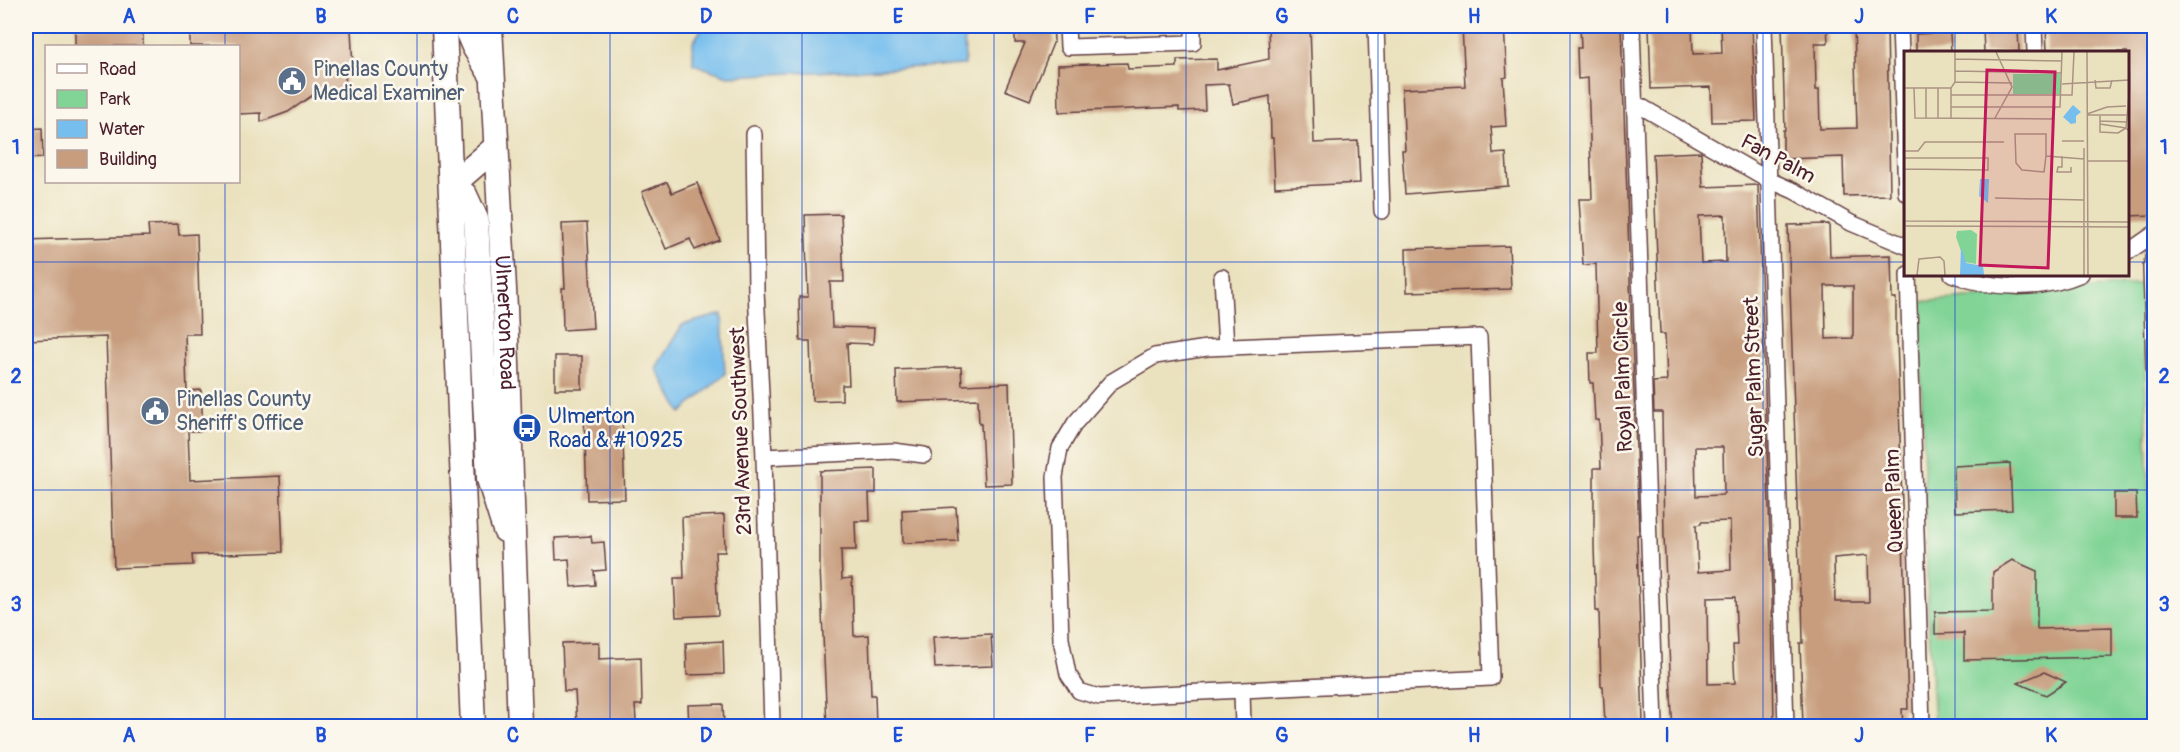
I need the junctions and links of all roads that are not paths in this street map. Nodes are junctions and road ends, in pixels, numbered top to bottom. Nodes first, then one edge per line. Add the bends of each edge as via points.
1 (444, 26) edge
2 (465, 26) edge
3 (490, 26) edge
4 (1067, 26) edge
5 (1193, 26) edge
6 (1376, 26) edge
7 (1632, 26) edge
8 (1764, 26) edge
9 (1900, 26) edge
10 (2034, 26) edge
11 (2035, 51) edge
12 (493, 76) junction
13 (1635, 103) junction
14 (754, 134) dead end
15 (496, 147) junction
16 (1904, 160) edge
17 (1769, 180) junction
18 (452, 184) junction
19 (1382, 211) dead end
20 (2154, 234) edge
21 (1904, 246) edge
22 (2129, 251) edge
23 (2154, 255) edge
24 (1908, 276) edge
25 (1958, 276) edge
26 (2076, 276) edge
27 (1222, 277) dead end
28 (2040, 279) edge
29 (1226, 347) junction
30 (2154, 368) edge
31 (924, 455) dead end
32 (764, 457) junction
33 (514, 561) junction
34 (1242, 691) junction
35 (473, 726) edge
36 (520, 726) edge
37 (772, 726) edge
38 (1244, 726) edge
39 (1655, 726) edge
40 (1786, 726) edge
41 (1922, 726) edge

1 - 18 main road
2 - 12 main road
3 - 12 main road, Ulmerton Road
4 - 5 street via 1068,47 1193,43
6 - 19 street
7 - 13 street, Royal Palm Circle
8 - 17 street, Sugar Palm Street
9 - 16 street
10 - 11 street
12 - 15 main road, Ulmerton Road
13 - 17 street, Fan Palm
13 - 39 street, Royal Palm Circle
14 - 32 street, 23rd Avenue Southwest
15 - 18 main road
15 - 33 main road, Ulmerton Road
17 - 21 street, Fan Palm
17 - 40 street, Sugar Palm Street
18 - 33 main road via 465,195 476,219 489,479
18 - 35 main road
20 - 22 street
23 - 30 street
24 - 41 street, Queen Palm
25 - 28 street via 2000,286
26 - 28 street via 2067,280
27 - 29 street
29 - 34 street via 1155,356 1111,382 1075,423 1060,448 1055,477 1061,639 1068,674 1079,691 1099,697
29 - 34 street via 1479,337 1491,678
31 - 32 street via 893,451
32 - 37 street, 23rd Avenue Southwest
33 - 36 main road, Ulmerton Road
34 - 38 street

